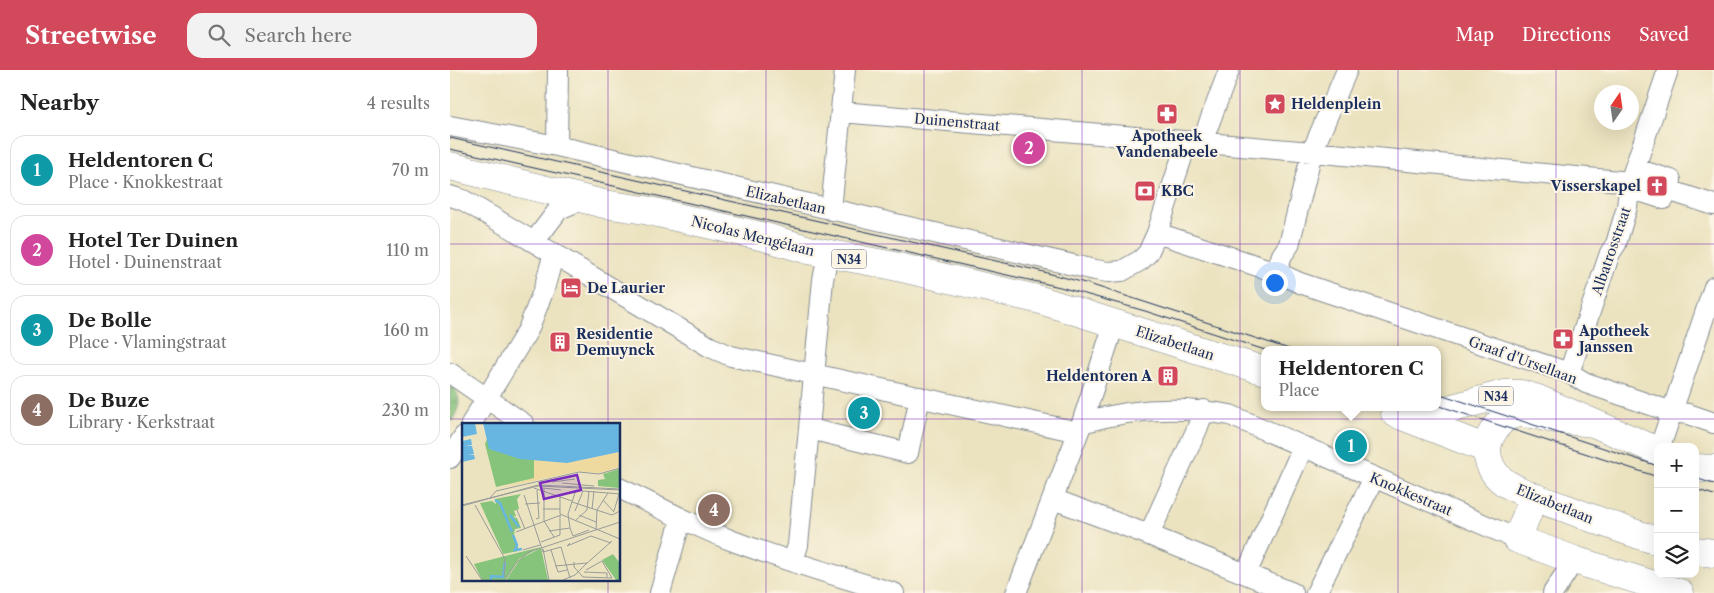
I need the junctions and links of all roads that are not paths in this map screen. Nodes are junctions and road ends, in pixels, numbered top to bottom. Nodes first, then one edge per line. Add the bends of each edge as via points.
1 (558, 70) edge
2 (845, 70) edge
3 (1229, 70) edge
4 (1347, 70) edge
5 (1668, 70) edge
6 (841, 112) junction
7 (450, 126) edge
8 (1192, 142) junction
9 (557, 146) junction
10 (1312, 152) junction
11 (450, 166) edge
12 (1632, 180) junction
13 (450, 196) edge
14 (583, 199) junction
15 (1714, 205) edge
16 (831, 210) junction
17 (1157, 233) junction
18 (534, 242) junction
19 (554, 253) junction
20 (828, 254) junction
21 (1276, 272) junction
22 (1714, 287) edge
23 (1114, 324) junction
24 (1261, 371) edge
25 (450, 373) edge
26 (1569, 373) junction
27 (814, 376) junction
28 (920, 397) junction
29 (487, 398) junction
30 (1204, 410) junction
31 (1441, 410) edge
32 (1389, 411) edge
33 (1407, 411) edge
34 (1433, 411) edge
35 (1672, 412) junction
36 (1714, 422) edge
37 (472, 423) edge
38 (523, 423) edge
39 (1593, 423) junction
40 (1080, 428) junction
41 (810, 429) junction
42 (462, 439) edge
43 (1661, 443) edge
44 (1303, 447) junction
45 (1487, 449) junction
46 (1654, 449) edge
47 (450, 458) edge
48 (1699, 468) edge
49 (1714, 469) edge
50 (1374, 478) junction
51 (620, 489) edge
52 (1534, 497) junction
53 (1053, 499) junction
54 (681, 520) junction
55 (1654, 525) edge
56 (1614, 527) junction
57 (1149, 535) junction
58 (1517, 539) junction
59 (1654, 540) edge
60 (1699, 552) edge
61 (1714, 553) edge
62 (1574, 560) junction
63 (793, 562) junction
64 (1246, 574) junction
65 (1676, 592) edge
66 (660, 593) edge
67 (894, 593) edge
68 (1016, 593) edge
69 (1293, 593) edge
70 (1316, 593) edge
71 (1553, 593) edge

1 - 9 street
2 - 6 street
3 - 8 street via 1205,134
4 - 10 street
5 - 12 street, Albatrosstraat
6 - 8 street, Duinenstraat
6 - 16 street
7 - 9 street, Elizabetlaan
8 - 10 street
8 - 17 street via 1184,154
9 - 16 street, Elizabetlaan
10 - 12 street
10 - 21 street via 1289,245
11 - 14 main road, Nicolas Mengélaan / N34
12 - 15 street via 1670,180 1668,190
12 - 26 street, Albatrosstraat via 1616,244 1610,253
13 - 18 street
14 - 18 street via 559,209
14 - 20 main road, Nicolas Mengélaan / N34 via 765,236
16 - 17 street, Elizabetlaan via 1108,272 1122,271 1142,260
17 - 21 street
18 - 19 street
19 - 27 street via 710,347 741,359
19 - 29 street via 528,330
20 - 23 main road, Nicolas Mengélaan / N34 via 1006,291
20 - 27 street
21 - 26 street, Graaf d'Ursellaan via 1300,283
22 - 35 street
23 - 24 main road, Elizabetlaan / N34
23 - 40 street
25 - 29 street
26 - 35 street, Graaf d'Ursellaan via 1586,383
27 - 28 street
27 - 41 street
28 - 40 street
28 - 41 street via 908,453
29 - 37 street
29 - 38 street
30 - 40 street, Knokkestraat via 1147,410 1107,416
30 - 44 street, Knokkestraat via 1244,420
30 - 57 street
31 - 39 main road, N34 via 1504,394 1521,394
32 - 45 main road, N34
33 - 34 main road, N34
35 - 36 street, Graaf d'Ursellaan
35 - 43 street
39 - 45 main road, N34 via 1527,412 1508,416 1498,424
39 - 46 main road, N34
40 - 53 street
41 - 63 street via 798,545
42 - 47 street
44 - 50 street, Knokkestraat
44 - 64 street
45 - 52 main road, Elizabetlaan via 1492,469 1499,478
48 - 49 main road
50 - 58 street, Knokkestraat
50 - 70 street
51 - 54 street
52 - 56 main road, Elizabetlaan
52 - 58 main road
53 - 57 street
53 - 68 street
54 - 63 street
54 - 66 street
55 - 56 main road, Elizabetlaan
56 - 59 main road, Elizabetlaan
57 - 64 street
58 - 62 main road, Knokkestraat
60 - 61 main road
62 - 65 main road, Knokkestraat
62 - 71 street
63 - 67 street
64 - 69 street

